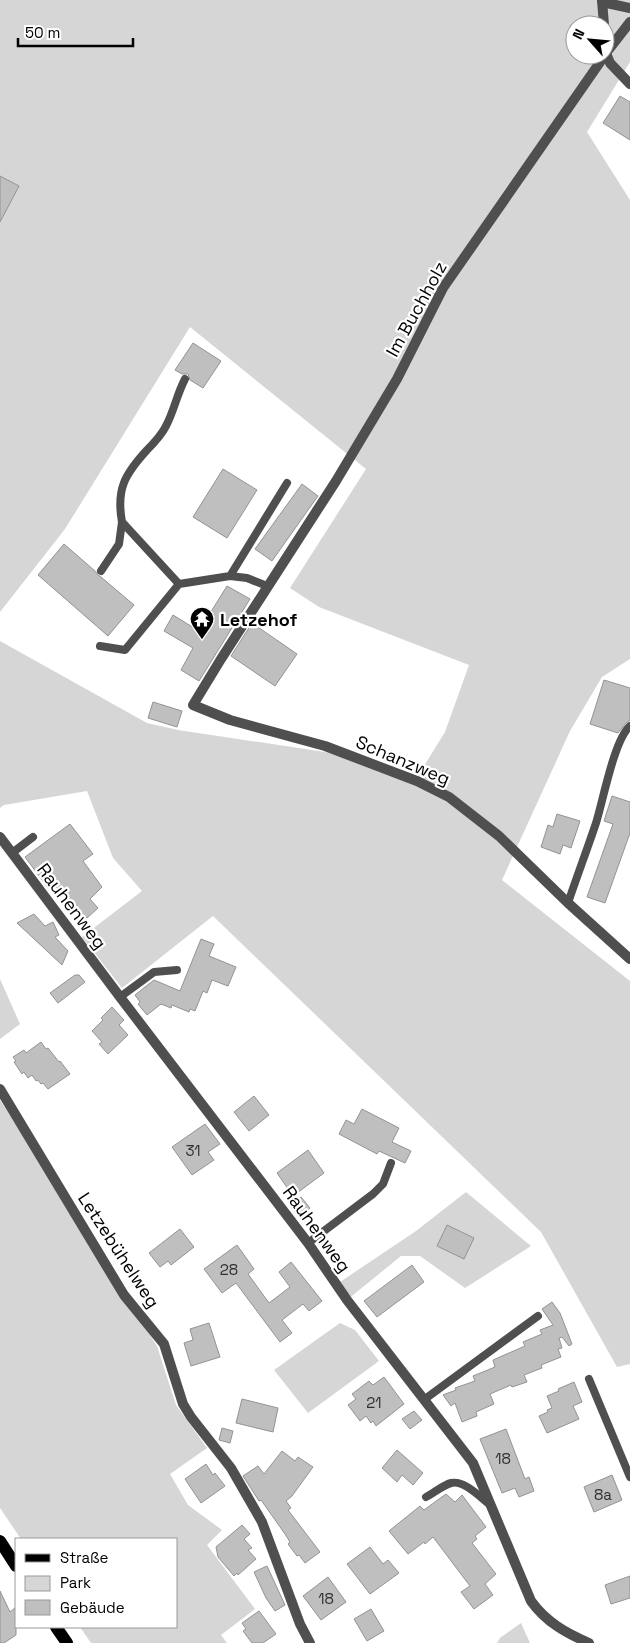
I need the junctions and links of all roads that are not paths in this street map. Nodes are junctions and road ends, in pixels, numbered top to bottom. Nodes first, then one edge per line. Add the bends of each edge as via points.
1 (602, 1) edge
2 (630, 8) edge
3 (603, 15) edge
4 (630, 22) edge
5 (615, 39) edge
6 (595, 65) edge
7 (612, 65) edge
8 (630, 84) edge
9 (185, 379) dead end
10 (287, 483) dead end
11 (122, 522) junction
12 (101, 571) dead end
13 (230, 576) junction
14 (179, 584) junction
15 (268, 586) junction
16 (100, 646) dead end
17 (193, 705) joint
18 (630, 726) edge
19 (0, 837) edge
20 (33, 837) dead end
21 (12, 854) junction
22 (568, 903) junction
23 (630, 959) edge
24 (176, 970) dead end
25 (120, 997) junction
26 (0, 1089) edge
27 (391, 1162) dead end
28 (308, 1242) junction
29 (538, 1316) dead end
30 (589, 1379) dead end
31 (424, 1399) junction
32 (630, 1477) edge
33 (426, 1498) dead end
34 (492, 1506) junction
35 (0, 1541) edge
36 (15, 1564) edge
37 (57, 1628) edge
38 (67, 1643) edge
39 (310, 1643) edge
40 (589, 1643) edge

1 - 2 street
1 - 3 street
4 - 5 street, Im Buchholz
6 - 15 street, Im Buchholz via 443,288 396,379 336,481
7 - 8 street
9 - 11 lane via 166,426 132,467 122,488 119,505
10 - 13 lane
11 - 12 lane via 119,544
11 - 14 lane
13 - 14 lane
13 - 15 lane
14 - 16 lane via 125,650
15 - 17 street, Im Buchholz
17 - 22 street, Schanzweg via 230,720 325,746 417,781 449,797 500,836
18 - 22 lane via 619,742
19 - 21 street, Rauhenweg
20 - 21 lane
21 - 25 street, Rauhenweg
22 - 23 street, Schanzweg
24 - 25 lane via 154,972
25 - 28 street, Rauhenweg
26 - 39 street, Letzebühelweg via 124,1295 164,1344 183,1404 231,1468 262,1522
27 - 28 lane via 383,1184 373,1194
28 - 31 street, Rauhenweg via 347,1300
29 - 31 lane
30 - 32 lane
31 - 34 street, Rauhenweg via 473,1462
33 - 34 lane via 451,1483 461,1484
34 - 40 street, Rauhenweg via 535,1607 552,1623
35 - 36 main road
37 - 38 main road

